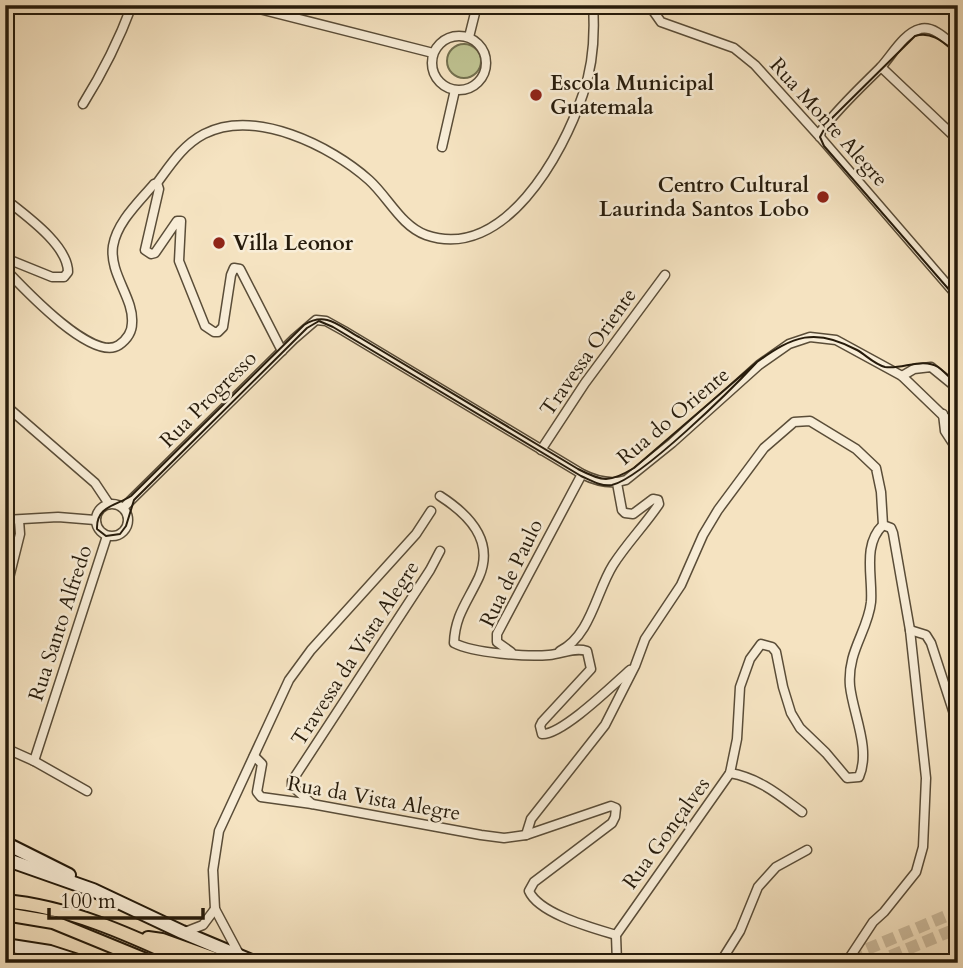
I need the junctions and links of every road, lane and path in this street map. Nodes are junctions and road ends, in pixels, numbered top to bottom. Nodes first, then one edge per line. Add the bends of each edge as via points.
1 (132, 5) edge
2 (244, 5) edge
3 (477, 5) edge
4 (593, 5) edge
5 (649, 5) edge
6 (469, 37) junction
7 (958, 49) edge
8 (433, 53) junction
9 (881, 67) junction
10 (456, 90) junction
11 (83, 104) dead end
12 (820, 137) junction
13 (958, 141) edge
14 (442, 147) dead end
15 (157, 183) junction
16 (5, 199) edge
17 (5, 258) edge
18 (5, 269) edge
19 (665, 275) dead end
20 (956, 290) edge
21 (321, 320) joint
22 (282, 351) junction
23 (902, 376) junction
24 (958, 388) edge
25 (5, 405) edge
26 (943, 414) junction
27 (958, 430) edge
28 (541, 450) junction
29 (958, 451) edge
30 (582, 474) junction
31 (617, 483) junction
32 (440, 496) dead end
33 (109, 504) junction
34 (123, 508) junction
35 (431, 511) dead end
36 (5, 520) edge
37 (19, 520) junction
38 (95, 520) junction
39 (883, 525) junction
40 (107, 536) junction
41 (440, 551) dead end
42 (5, 579) edge
43 (910, 630) junction
44 (555, 654) junction
45 (514, 655) junction
46 (635, 666) junction
47 (958, 726) edge
48 (5, 748) edge
49 (254, 756) junction
50 (34, 761) junction
51 (730, 773) junction
52 (87, 791) dead end
53 (312, 804) junction
54 (802, 812) dead end
55 (526, 835) junction
56 (5, 843) edge
57 (807, 850) dead end
58 (5, 859) edge
59 (93, 890) junction
60 (5, 901) edge
61 (215, 909) junction
62 (5, 914) edge
63 (182, 932) junction
64 (127, 934) junction
65 (616, 935) junction
66 (5, 945) edge
67 (240, 956) junction
68 (84, 963) edge
69 (153, 963) edge
70 (191, 963) edge
71 (226, 963) edge
72 (256, 963) edge
73 (617, 963) edge
74 (720, 963) edge
75 (846, 963) edge

1 - 11 street via 120,38
2 - 8 street
3 - 6 street
4 - 15 street via 593,49 584,94 554,160 526,200 472,236 445,240 422,234 344,159 291,135 259,127 223,127 205,133 176,156
5 - 12 street, Rua Monte Alegre via 661,22 734,48
6 - 8 street via 450,37
6 - 10 street via 485,52 486,69 477,84
7 - 9 street via 936,32 921,28
8 - 10 street via 437,80
9 - 12 street via 829,120
9 - 13 street
10 - 14 street
12 - 20 street, Rua Monte Alegre
15 - 18 street via 121,225 114,244 116,269 132,314 132,325 114,348 87,343
15 - 22 street via 145,250 155,253 181,221 179,261 205,326 214,332 223,327 231,275 234,268 240,268
16 - 17 street via 55,243 66,256 68,272 64,277 52,277
19 - 28 street, Travessa Oriente
21 - 22 street, Rua Progresso via 304,329
21 - 28 street, Rua do Oriente
22 - 34 street, Rua Progresso
23 - 24 street via 930,367
23 - 26 street, Rua do Oriente
23 - 31 street, Rua do Oriente via 836,340 810,337 789,344
25 - 33 street via 95,483
26 - 27 street, Rua do Oriente
26 - 29 street via 945,431
28 - 30 street, Rua do Oriente
30 - 31 street, Rua do Oriente
30 - 45 street, Rua de Paulo via 496,634 497,642
31 - 44 street via 625,513 633,514 653,499 659,504 611,569 577,637
32 - 45 street, Rua de Paulo via 469,517 478,531 482,553 482,570 460,610 454,641
33 - 34 street
33 - 38 street via 99,510
34 - 40 street via 127,527 119,535
35 - 49 street via 289,680
36 - 37 street
37 - 38 street
37 - 42 street via 20,534
38 - 40 street
39 - 43 street via 893,533
39 - 46 street via 876,468 856,449 811,422 794,422 764,448 718,510 681,585 645,639
39 - 51 street, Rua Gonçalves via 871,550 871,605 851,671 863,764 859,777 847,778 800,728 791,713 776,652 764,643 753,653 742,677
40 - 50 street, Rua Santo Alfredo
41 - 53 street, Travessa da Vista Alegre via 292,781
43 - 47 street via 926,635 931,643
43 - 75 street via 926,778 923,847 916,872 873,922
44 - 45 street
44 - 46 street via 585,650 591,669 542,722 540,732 546,735 574,719
46 - 55 street via 605,725 531,819
48 - 50 street
49 - 53 street, Rua da Vista Alegre via 262,764 257,792 261,797
49 - 61 street via 219,831 213,870
50 - 52 street
51 - 54 street via 762,783
51 - 65 street, Rua Gonçalves
53 - 55 street, Rua da Vista Alegre via 481,835
55 - 65 street, Rua da Vista Alegre via 616,808 612,823 534,882 529,891 535,900 573,923
56 - 59 main road
57 - 74 street via 776,867 758,887 740,931
58 - 59 main road
59 - 63 main road
60 - 64 main road via 60,911
61 - 63 street via 203,925
61 - 67 street
62 - 69 main road via 53,922
63 - 67 main road
64 - 70 main road
64 - 71 main road via 162,940
65 - 73 street
66 - 68 main road
67 - 72 main road

